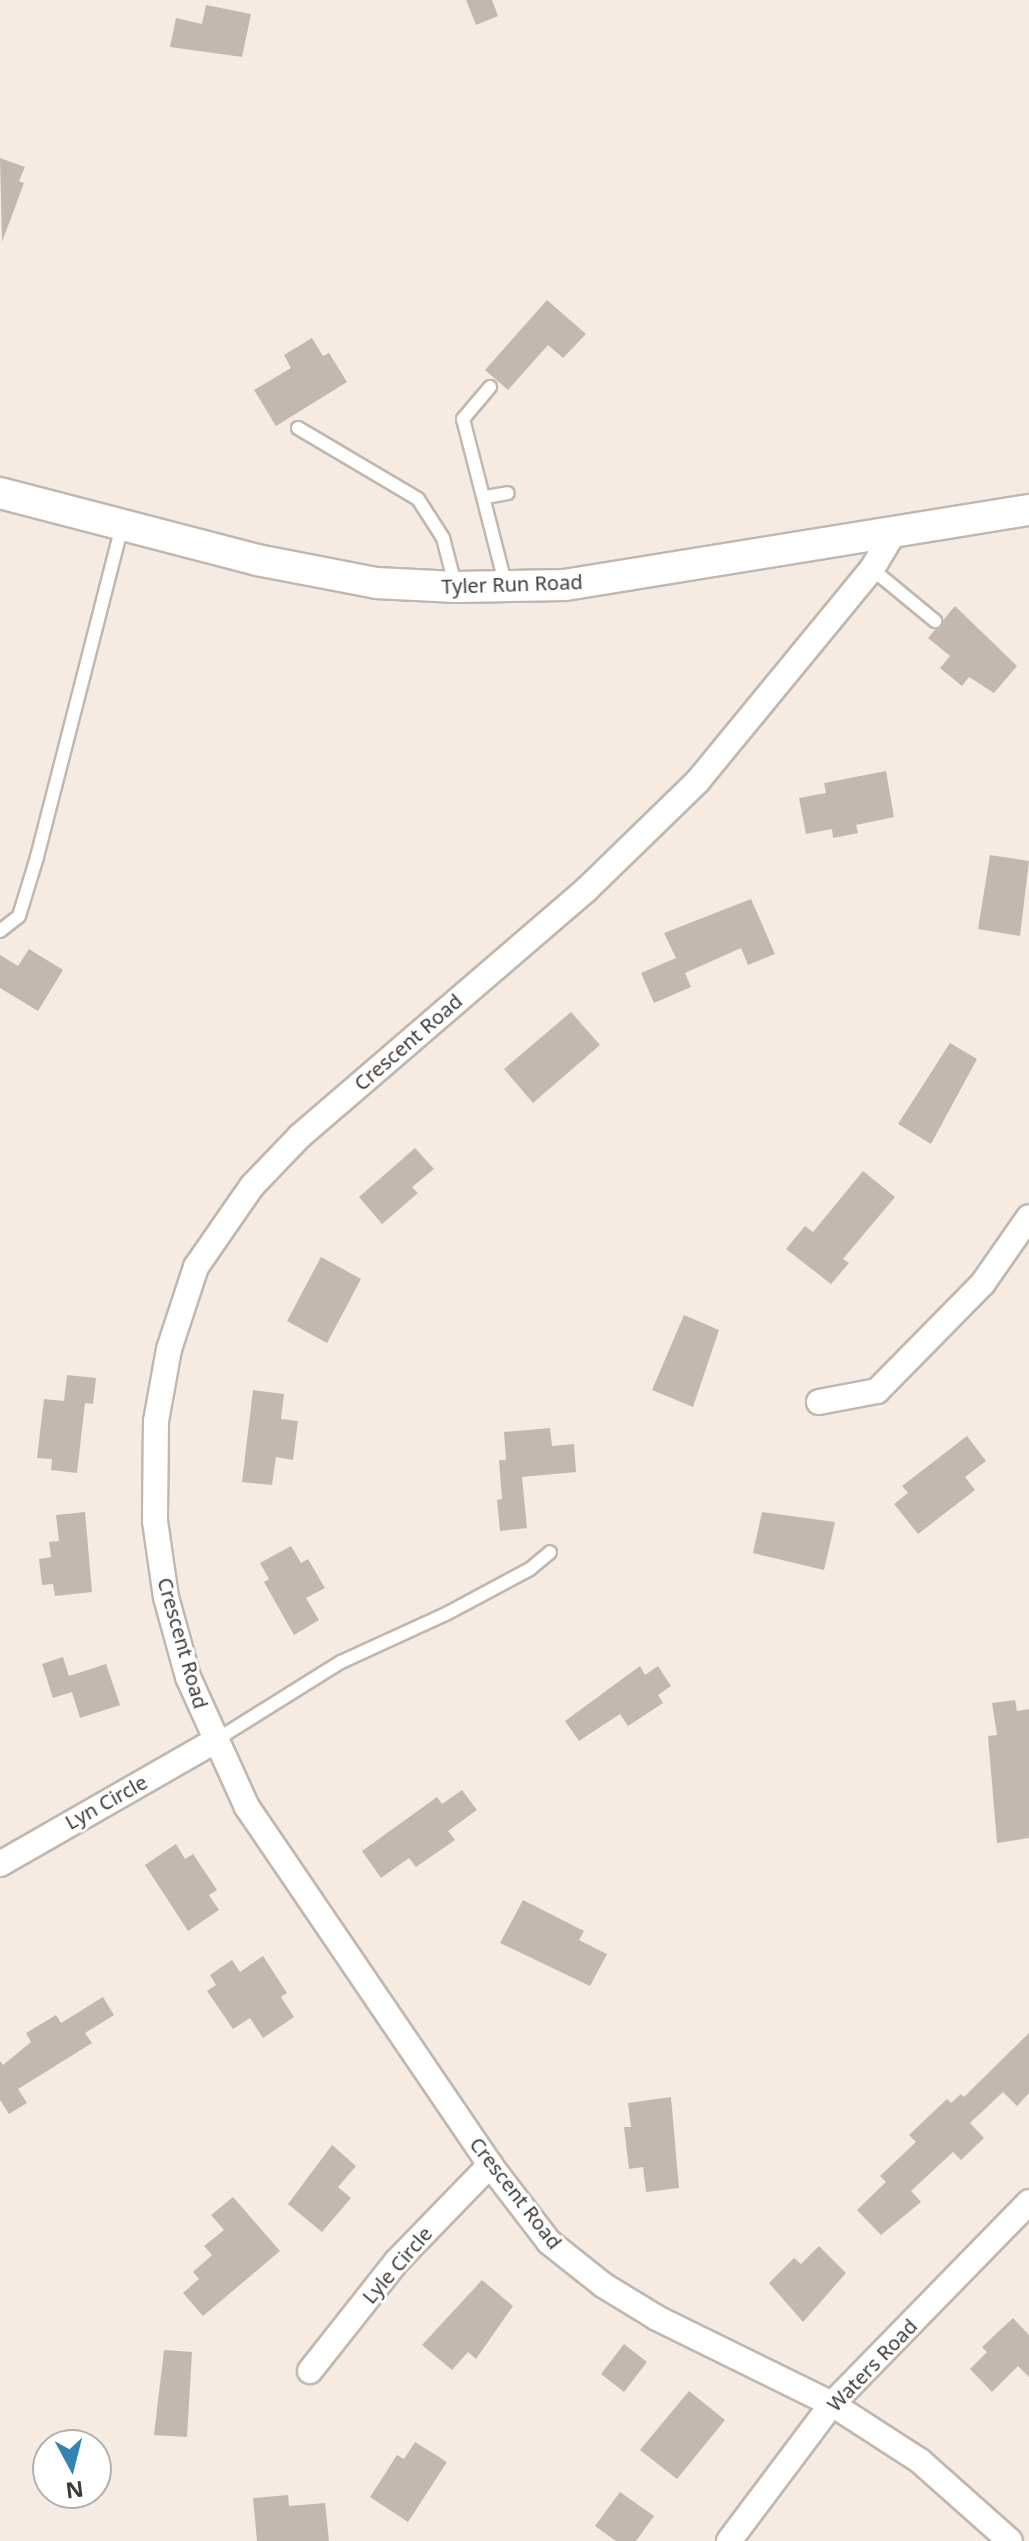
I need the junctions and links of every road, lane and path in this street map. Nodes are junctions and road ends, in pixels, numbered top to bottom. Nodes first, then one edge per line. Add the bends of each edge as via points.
1 (490, 387) dead end
2 (298, 428) dead end
3 (0, 493) edge
4 (508, 493) dead end
5 (486, 497) junction
6 (1029, 510) edge
7 (122, 527) junction
8 (894, 532) junction
9 (872, 569) junction
10 (456, 587) junction
11 (506, 587) junction
12 (935, 621) dead end
13 (0, 931) edge
14 (1029, 1217) edge
15 (819, 1402) dead end
16 (550, 1552) dead end
17 (213, 1742) junction
18 (0, 1864) edge
19 (490, 2165) junction
20 (1029, 2202) edge
21 (310, 2371) dead end
22 (832, 2404) junction
23 (729, 2541) edge
24 (1010, 2541) edge

1 - 5 lane via 463,419
2 - 10 lane via 418,499 443,538
3 - 7 street, Tyler Run Road
4 - 5 lane
5 - 11 lane
6 - 8 street, Tyler Run Road
7 - 10 street, Tyler Run Road via 376,583
7 - 13 lane via 37,857 19,916
8 - 9 street, Crescent Road
8 - 11 street, Tyler Run Road via 565,585
9 - 12 lane
9 - 17 street, Crescent Road via 698,781 586,890 300,1136 252,1186 196,1267 163,1377 154,1495 166,1597
10 - 11 street, Tyler Run Road
14 - 15 street via 983,1283 877,1391
16 - 17 lane via 530,1569 460,1606 341,1662
17 - 18 street, Lyn Circle
17 - 19 street, Crescent Road via 284,1867
19 - 21 street, Lyle Circle via 397,2261
19 - 22 street, Crescent Road via 549,2242 603,2285 657,2318
20 - 22 street, Waters Road
22 - 23 street, Waters Road
22 - 24 street, Crescent Road via 920,2461

